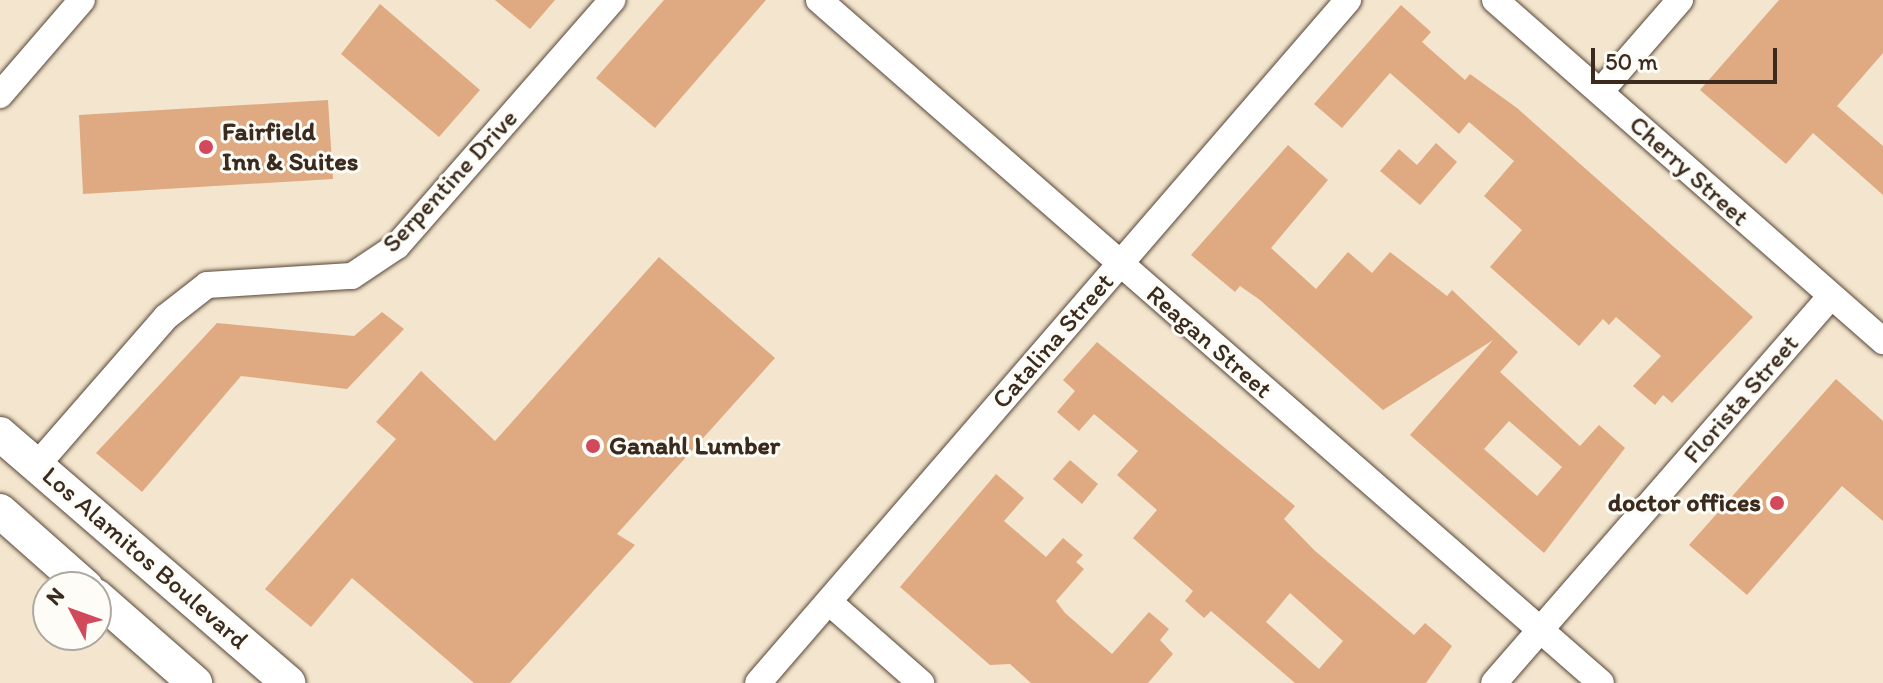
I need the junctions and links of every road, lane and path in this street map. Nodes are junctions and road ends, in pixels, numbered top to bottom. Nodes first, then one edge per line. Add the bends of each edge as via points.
1 (82, 0) edge
2 (612, 0) edge
3 (819, 0) edge
4 (1348, 0) edge
5 (1495, 0) edge
6 (1680, 0) edge
7 (1600, 92) junction
8 (0, 95) edge
9 (1119, 265) junction
10 (1831, 296) junction
11 (1883, 341) edge
12 (0, 434) edge
13 (37, 465) junction
14 (0, 511) edge
15 (68, 571) edge
16 (829, 602) junction
17 (112, 610) edge
18 (1541, 630) junction
19 (195, 683) edge
20 (288, 683) edge
21 (758, 683) edge
22 (921, 683) edge
23 (1494, 683) edge
24 (1601, 683) edge

1 - 8 street
2 - 13 street, Serpentine Drive via 397,246 352,276 207,285 166,317
3 - 9 street, Reagan Street
4 - 9 street, Catalina Street
5 - 7 street, Cherry Street
6 - 7 street
7 - 10 street, Cherry Street
9 - 16 street, Catalina Street
9 - 18 street, Reagan Street
10 - 11 street, Cherry Street
10 - 18 street, Florista Street
12 - 13 main road, Los Alamitos Boulevard
13 - 20 main road, Los Alamitos Boulevard
14 - 15 main road
16 - 21 street, Catalina Street
16 - 22 street
17 - 19 main road
18 - 23 street, Florista Street
18 - 24 street, Reagan Street

